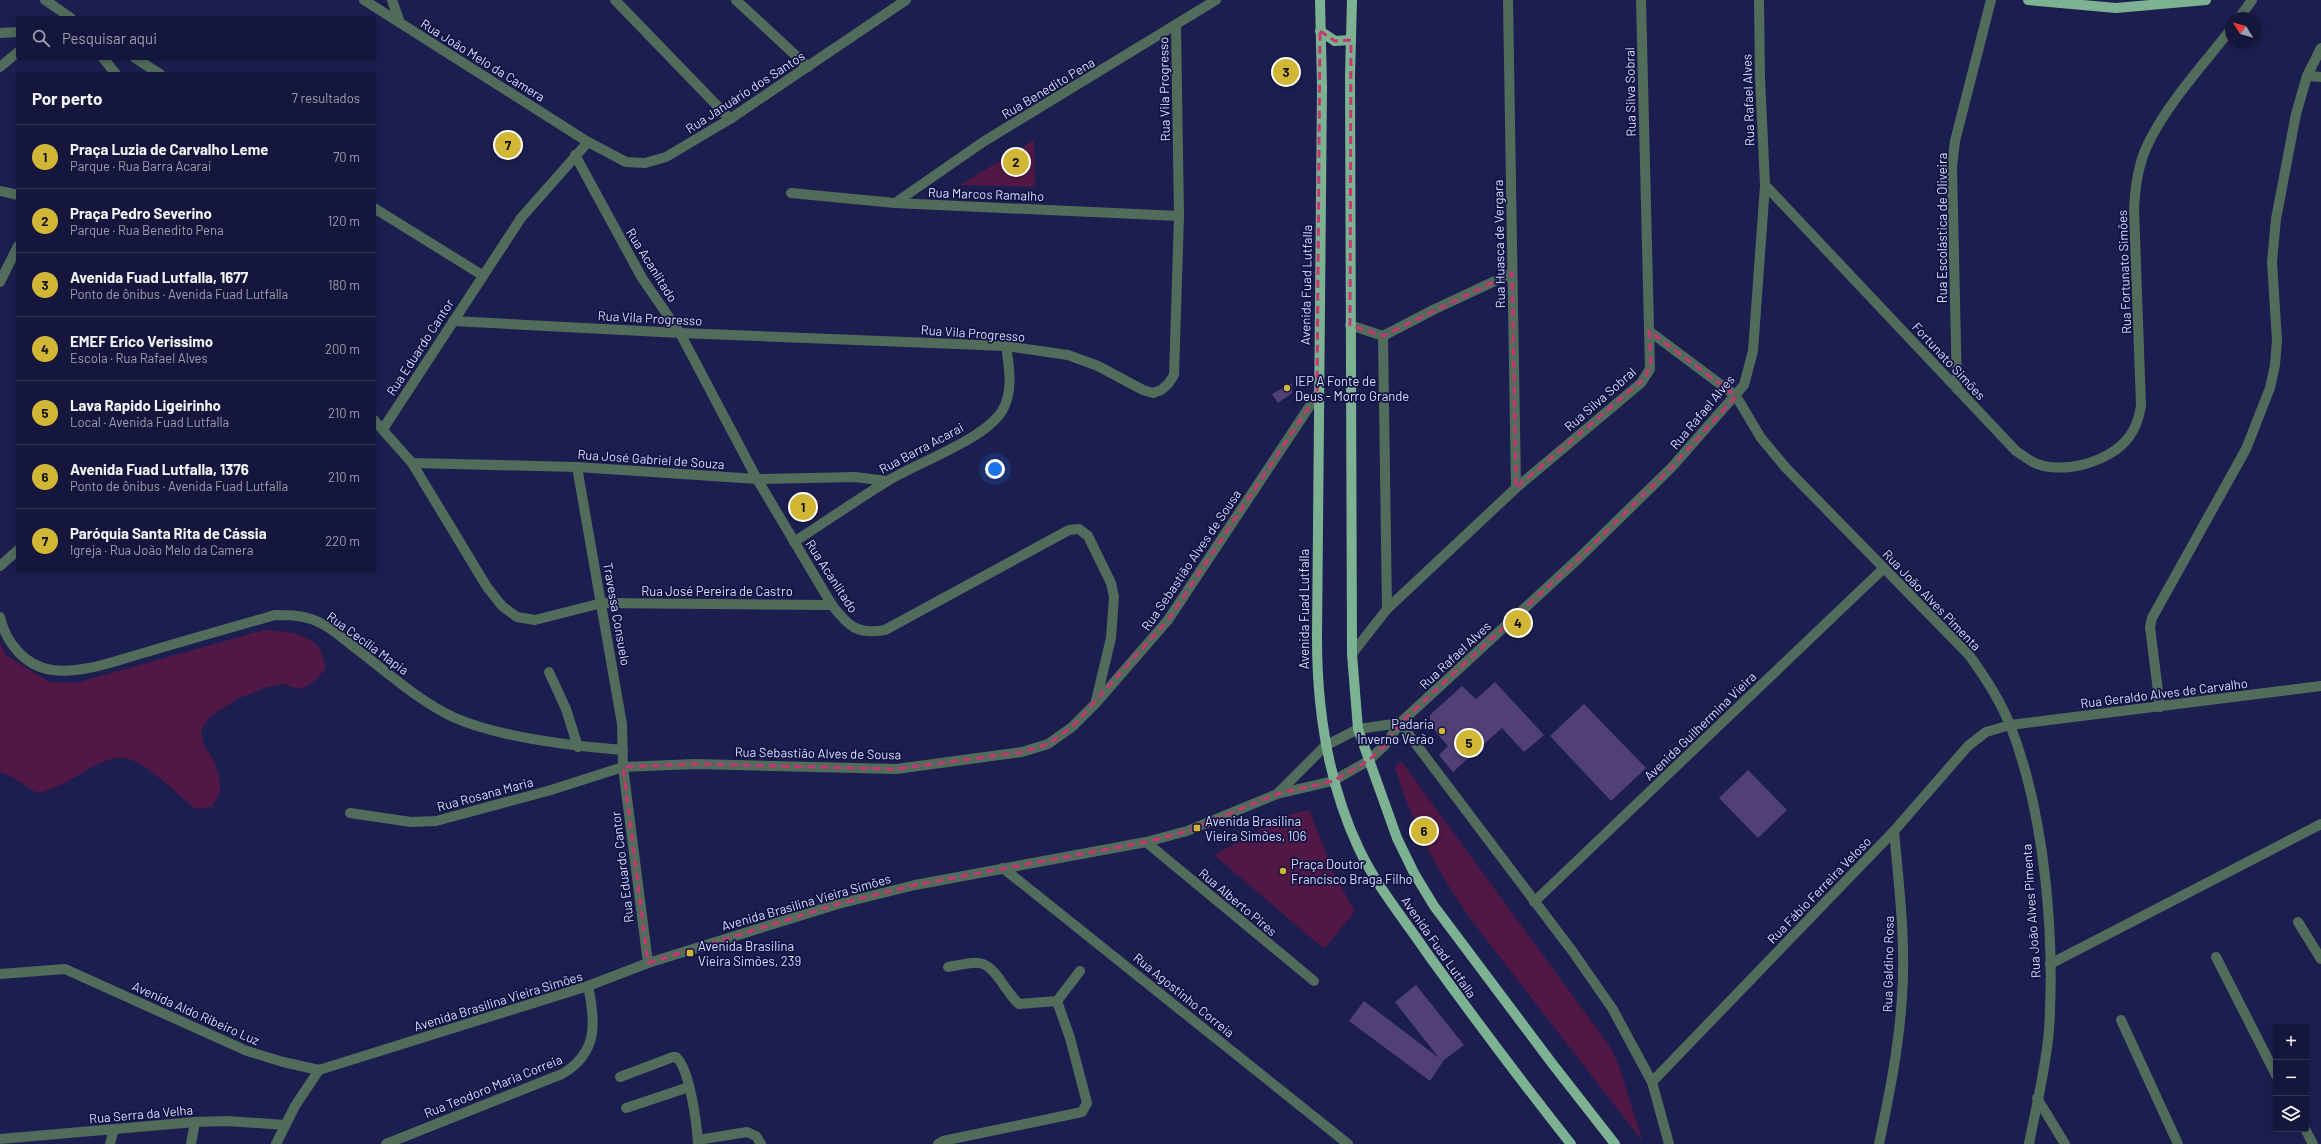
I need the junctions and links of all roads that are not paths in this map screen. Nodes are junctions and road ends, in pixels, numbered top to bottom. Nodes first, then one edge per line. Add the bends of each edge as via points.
1 (45, 0) edge
2 (364, 0) edge
3 (392, 0) edge
4 (615, 0) edge
5 (736, 0) edge
6 (905, 0) edge
7 (1216, 0) edge
8 (1320, 0) edge
9 (1352, 0) edge
10 (1508, 0) edge
11 (1641, 0) edge
12 (1759, 0) edge
13 (1991, 0) edge
14 (2028, 0) edge
15 (2206, 0) edge
16 (2252, 0) edge
17 (2096, 4) edge
18 (2243, 12) edge
19 (65, 16) edge
20 (400, 23) junction
21 (1176, 25) junction
22 (1320, 31) junction
23 (16, 32) edge
24 (0, 33) edge
25 (2225, 37) edge
26 (1351, 40) junction
27 (2321, 48) edge
28 (16, 54) edge
29 (105, 60) edge
30 (138, 60) edge
31 (0, 67) edge
32 (808, 67) junction
33 (114, 72) edge
34 (157, 72) edge
35 (2307, 76) junction
36 (2321, 77) edge
37 (730, 119) junction
38 (588, 142) junction
39 (575, 155) junction
40 (1765, 185) junction
41 (0, 191) edge
42 (791, 193) dead end
43 (16, 195) edge
44 (895, 203) junction
45 (376, 209) edge
46 (1179, 216) junction
47 (16, 250) edge
48 (1512, 273) junction
49 (482, 275) junction
50 (0, 282) edge
51 (453, 321) junction
52 (1350, 325) junction
53 (1649, 331) junction
54 (680, 333) junction
55 (1383, 336) junction
56 (1006, 346) junction
57 (1957, 389) junction
58 (1317, 395) junction
59 (1736, 396) junction
60 (2137, 423) joint
61 (378, 431) edge
62 (412, 463) junction
63 (577, 467) junction
64 (757, 479) junction
65 (887, 481) junction
66 (1516, 488) junction
67 (794, 542) junction
68 (16, 552) edge
69 (0, 566) edge
70 (1884, 568) junction
71 (602, 603) junction
72 (832, 605) junction
73 (1387, 608) junction
74 (0, 617) edge
75 (1352, 654) junction
76 (549, 672) dead end
77 (2321, 686) edge
78 (1096, 703) junction
79 (2160, 707) junction
80 (1400, 723) junction
81 (2010, 725) junction
82 (1358, 729) junction
83 (1325, 746) junction
84 (578, 747) junction
85 (623, 750) junction
86 (1368, 762) junction
87 (623, 767) junction
88 (1333, 780) junction
89 (1277, 794) junction
90 (350, 813) dead end
91 (2321, 824) edge
92 (1894, 830) junction
93 (1146, 842) junction
94 (1002, 868) junction
95 (1534, 902) junction
96 (2298, 922) dead end
97 (2216, 958) dead end
98 (2321, 959) edge
99 (648, 963) junction
100 (2050, 964) junction
101 (948, 967) dead end
102 (1080, 971) dead end
103 (0, 974) edge
104 (1314, 982) dead end
105 (588, 986) junction
106 (1057, 1001) junction
107 (2122, 1020) dead end
108 (2273, 1069) edge
109 (319, 1070) junction
110 (620, 1077) dead end
111 (1652, 1082) junction
112 (689, 1087) junction
113 (2037, 1098) junction
114 (626, 1108) dead end
115 (195, 1122) junction
116 (285, 1125) junction
117 (114, 1129) junction
118 (2307, 1132) edge
119 (0, 1140) edge
120 (698, 1142) edge
121 (110, 1144) edge
122 (191, 1144) edge
123 (276, 1144) edge
124 (386, 1144) edge
125 (762, 1144) edge
126 (938, 1144) edge
127 (1348, 1144) edge
128 (1571, 1144) edge
129 (1615, 1144) edge
130 (1669, 1144) edge
131 (1879, 1144) edge
132 (2029, 1144) edge
133 (2065, 1144) edge
134 (2178, 1144) edge
135 (2313, 1144) edge

1 - 19 street
2 - 20 street, Rua João Melo da Camera
3 - 20 street
4 - 37 street
5 - 32 street
6 - 32 street, Rua Januário dos Santos
7 - 21 street, Rua Benedito Pena
8 - 22 main road, Avenida Fuad Lutfalla
9 - 26 main road, Avenida Fuad Lutfalla
10 - 48 street, Rua Huasca de Vergara
11 - 53 street, Rua Silva Sobral
12 - 40 street, Rua Rafael Alves
13 - 57 street, Rua Escolástica de Oliveira via 1954,141
14 - 17 main road
15 - 17 main road via 2154,6
16 - 18 street
20 - 38 street, Rua João Melo da Camera
21 - 44 street, Rua Benedito Pena via 983,142
21 - 46 street, Rua Vila Progresso
22 - 26 main road via 1335,41
22 - 58 main road, Avenida Fuad Lutfalla via 1322,94
23 - 24 street
25 - 60 street, Rua Fortunato Simões via 2155,131 2146,147 2137,181 2134,247 2141,400
26 - 52 main road, Avenida Fuad Lutfalla
27 - 35 street
28 - 31 street
29 - 33 street
30 - 34 street
32 - 37 street, Rua Januário dos Santos
35 - 36 street
35 - 79 street via 2286,157 2274,234 2272,284 2277,340 2270,388 2246,449 2152,618 2150,628
37 - 38 street, Rua Januário dos Santos via 666,157 645,163 626,162
38 - 39 street, Rua Eduardo Cantor
39 - 49 street, Rua Eduardo Cantor via 521,218
39 - 54 street, Rua Acanlitado via 642,278
40 - 57 street, Fortunato Simões
40 - 59 street, Rua Rafael Alves via 1752,351 1746,379
41 - 43 street
42 - 44 street, Rua Marcos Ramalho
44 - 46 street, Rua Marcos Ramalho
45 - 49 street
46 - 56 street, Rua Vila Progresso via 1174,375 1161,390 1153,393 1142,390 1098,366 1068,355
47 - 50 street
48 - 55 street
48 - 66 street, Rua Huasca de Vergara
49 - 51 street, Rua Eduardo Cantor
51 - 54 street, Rua Vila Progresso
51 - 61 street, Rua Eduardo Cantor
52 - 55 street
52 - 75 main road, Avenida Fuad Lutfalla
53 - 59 street
53 - 66 street, Rua Silva Sobral via 1650,360 1646,376
54 - 56 street, Rua Vila Progresso
54 - 64 street, Rua Acanlitado
55 - 73 street
56 - 65 street, Rua Barra Acarai via 1010,392 1002,411 985,428 946,452
57 - 60 street, Fortunato Simões via 2016,450 2032,462 2048,467 2072,467 2095,461 2115,451 2128,438
58 - 78 street, Rua Sebastião Alves de Sousa via 1168,620
58 - 83 main road, Avenida Fuad Lutfalla via 1317,668
59 - 70 street, Rua João Alves Pimenta via 1761,438 1786,468
59 - 80 street, Rua Rafael Alves via 1672,467 1578,559
61 - 62 street
62 - 63 street, Rua José Gabriel de Souza
62 - 71 street via 487,587 502,606 517,616 535,620
63 - 64 street, Rua José Gabriel de Souza
63 - 71 street, Travessa Consuelo
64 - 65 street, Rua José Gabriel de Souza via 855,477
64 - 67 street, Rua Acanlitado
65 - 67 street, Rua Barra Acarai
66 - 73 street, Rua Silva Sobral
67 - 72 street, Rua Acanlitado
68 - 69 street
70 - 81 street, Rua João Alves Pimenta via 1969,655 1987,680
70 - 95 street, Avenida Guilhermina Vieira
71 - 72 street, Rua José Pereira de Castro
71 - 85 street, Travessa Consuelo via 622,724
72 - 78 street, Rua Acanlitado via 845,622 857,630 871,633 885,630 1069,530 1080,529 1088,536 1111,583 1114,597 1110,638
73 - 75 street, Rua Silva Sobral
74 - 84 street, Rua Cecília Mapia via 2,627 15,649 28,661 52,670 88,668 276,615 294,614 313,619 333,630 418,696 453,717 490,730
75 - 82 main road, Avenida Fuad Lutfalla
76 - 84 street via 566,709
77 - 79 street, Rua Geraldo Alves de Carvalho
78 - 87 street, Rua Sebastião Alves de Sousa via 1072,727 1048,744 1014,753 896,769 695,764
79 - 81 street, Rua Geraldo Alves de Carvalho
80 - 82 street, Avenida Brasilina Vieira Simões
80 - 86 street, Avenida Brasilina Vieira Simões via 1385,745
80 - 95 street
81 - 92 street, Rua Fábio Ferreira Veloso via 1978,737
81 - 100 street, Rua João Alves Pimenta via 2027,780 2038,833
82 - 83 street, Avenida Brasilina Vieira Simões
82 - 86 main road, Avenida Fuad Lutfalla
83 - 88 main road, Avenida Fuad Lutfalla
83 - 89 street, Avenida Brasilina Vieira Simões
84 - 85 street, Rua Cecília Mapia
85 - 87 street, Travessa Consuelo
86 - 88 street, Avenida Brasilina Vieira Simões
86 - 129 main road, Avenida Fuad Lutfalla via 1400,844 1434,906
87 - 90 street, Rua Rosana Maria via 551,790 436,821 410,822
87 - 99 street, Rua Eduardo Cantor
88 - 89 street, Avenida Brasilina Vieira Simões
88 - 128 main road, Avenida Fuad Lutfalla via 1359,849 1381,888 1502,1058
89 - 93 street, Avenida Brasilina Vieira Simões via 1187,831
91 - 100 street
92 - 111 street, Rua Fábio Ferreira Veloso
92 - 131 street, Rua Galdino Rosa via 1902,913 1902,997 1893,1072
93 - 94 street, Avenida Brasilina Vieira Simões
93 - 104 street, Rua Alberto Pires
94 - 99 street, Avenida Brasilina Vieira Simões via 915,885 838,904
94 - 127 street, Rua Agostinho Correia
95 - 111 street via 1612,1008
96 - 98 street
97 - 108 street
99 - 105 street, Avenida Brasilina Vieira Simões
100 - 113 street, Rua João Alves Pimenta via 2048,1032
101 - 106 street via 974,962 988,965 994,969 1019,1004
102 - 106 street
103 - 109 street, Avenida Aldo Ribeiro Luz via 65,969 247,1051
105 - 109 street, Avenida Brasilina Vieira Simões
105 - 124 street, Rua Teodoro Maria Correia via 594,1012 591,1036 587,1052 572,1068
106 - 126 street via 1070,1038 1087,1103 1085,1110
107 - 134 street
109 - 116 street
110 - 112 street via 676,1057 682,1064
111 - 130 street
112 - 114 street
112 - 120 street
113 - 132 street, Rua João Alves Pimenta
113 - 133 street
115 - 116 street, Rua Serra da Velha via 227,1121
115 - 117 street, Rua Serra da Velha
115 - 122 street
116 - 123 street
117 - 119 street, Rua Serra da Velha
117 - 121 street
118 - 135 street
120 - 125 street via 747,1132 756,1136

